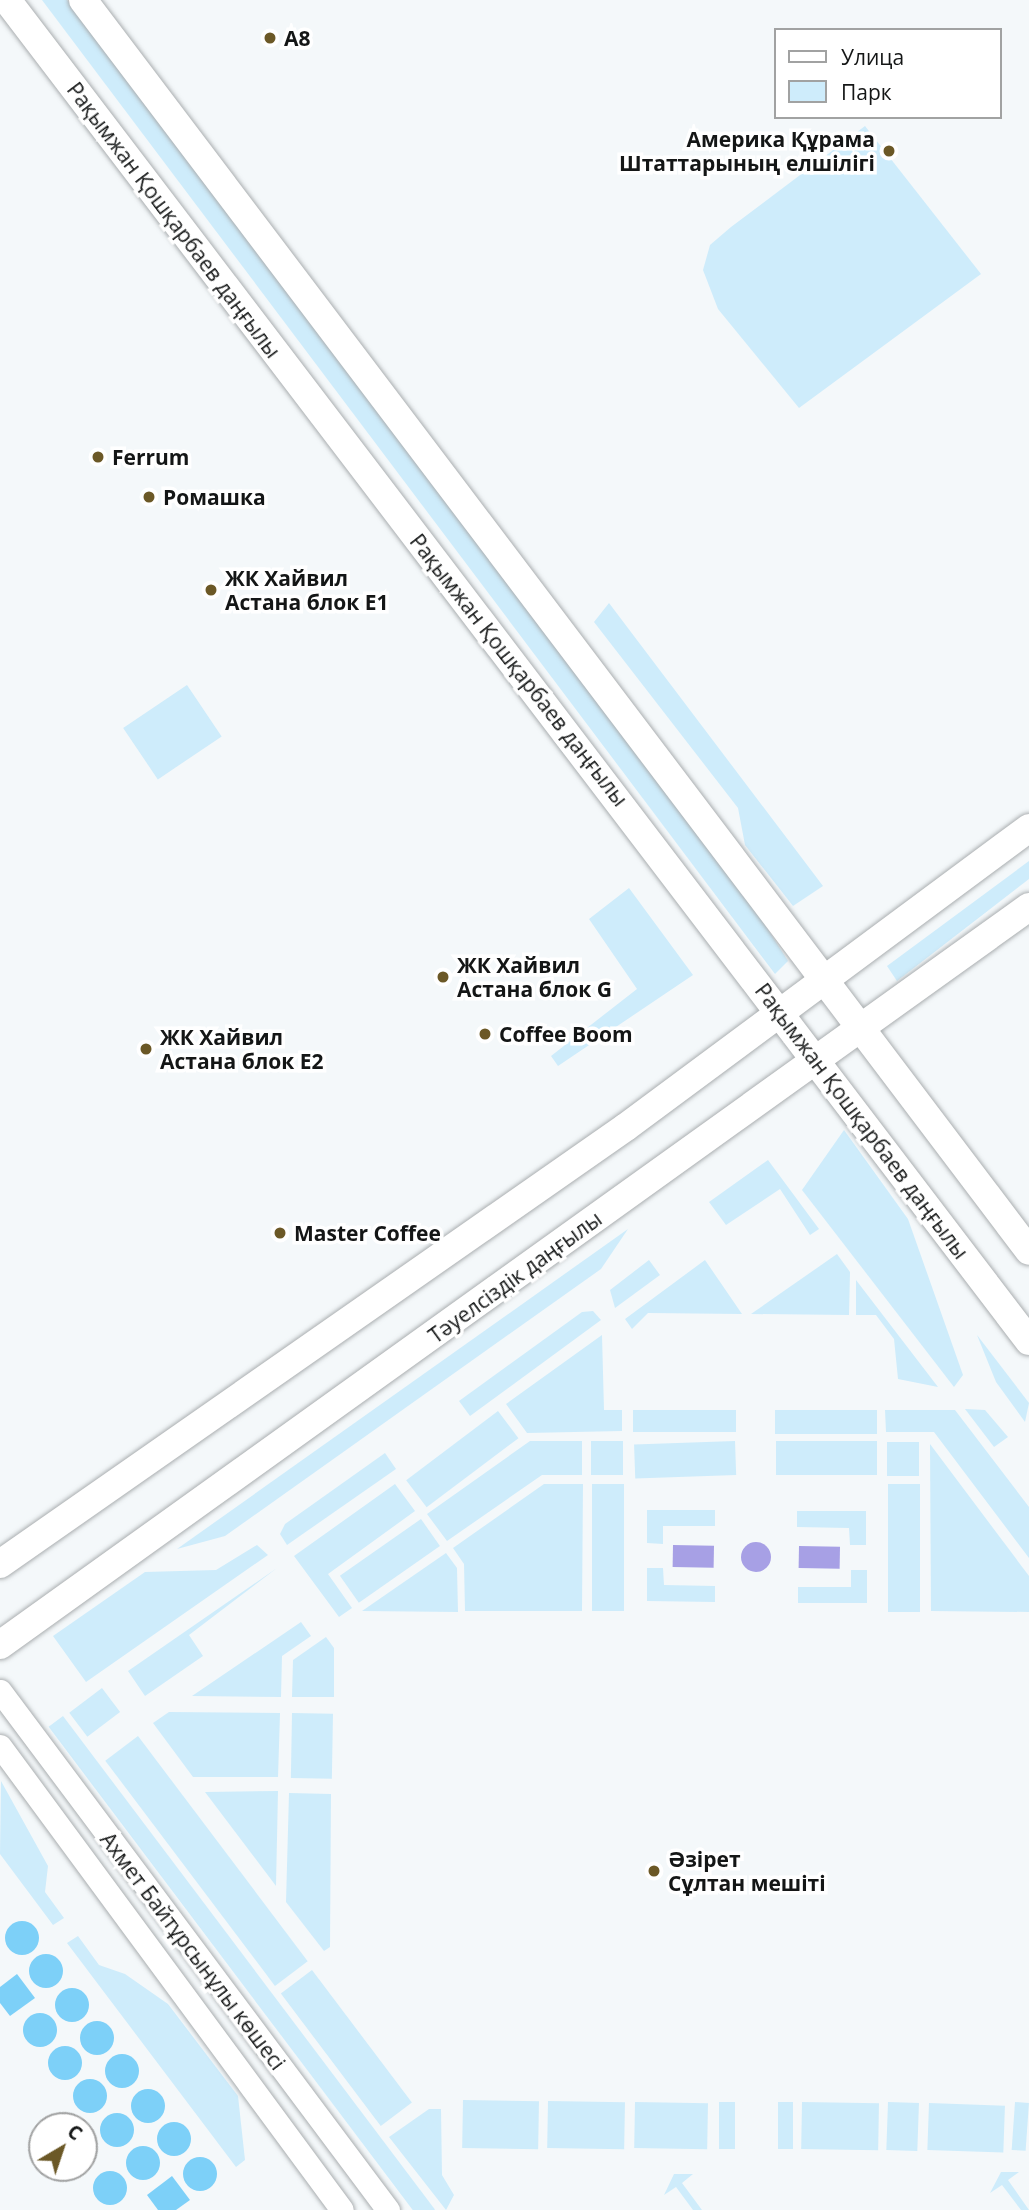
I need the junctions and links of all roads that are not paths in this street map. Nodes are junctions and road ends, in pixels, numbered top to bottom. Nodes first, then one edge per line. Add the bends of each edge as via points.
1 (7, 0) edge
2 (83, 0) edge
3 (1029, 828) edge
4 (1029, 907) edge
5 (824, 980) junction
6 (782, 1013) junction
7 (863, 1030) junction
8 (819, 1062) junction
9 (1029, 1251) edge
10 (1029, 1341) edge
11 (0, 1564) edge
12 (0, 1645) edge
13 (0, 1690) edge
14 (2, 1751) edge
15 (342, 2210) edge
16 (388, 2210) edge

1 - 6 main road, Рақымжан Қошқарбаев даңғылы
2 - 5 main road
3 - 5 main road
4 - 7 main road, Тәуелсіздік даңғылы
5 - 6 main road
5 - 7 main road
6 - 8 main road, Рақымжан Қошқарбаев даңғылы
6 - 11 main road
7 - 8 main road, Тәуелсіздік даңғылы
7 - 9 main road
8 - 10 main road, Рақымжан Қошқарбаев даңғылы
8 - 12 main road, Тәуелсіздік даңғылы
13 - 16 street, Ахмет Байтұрсынұлы көшесі
14 - 15 street, Ахмет Байтұрсынұлы көшесі

